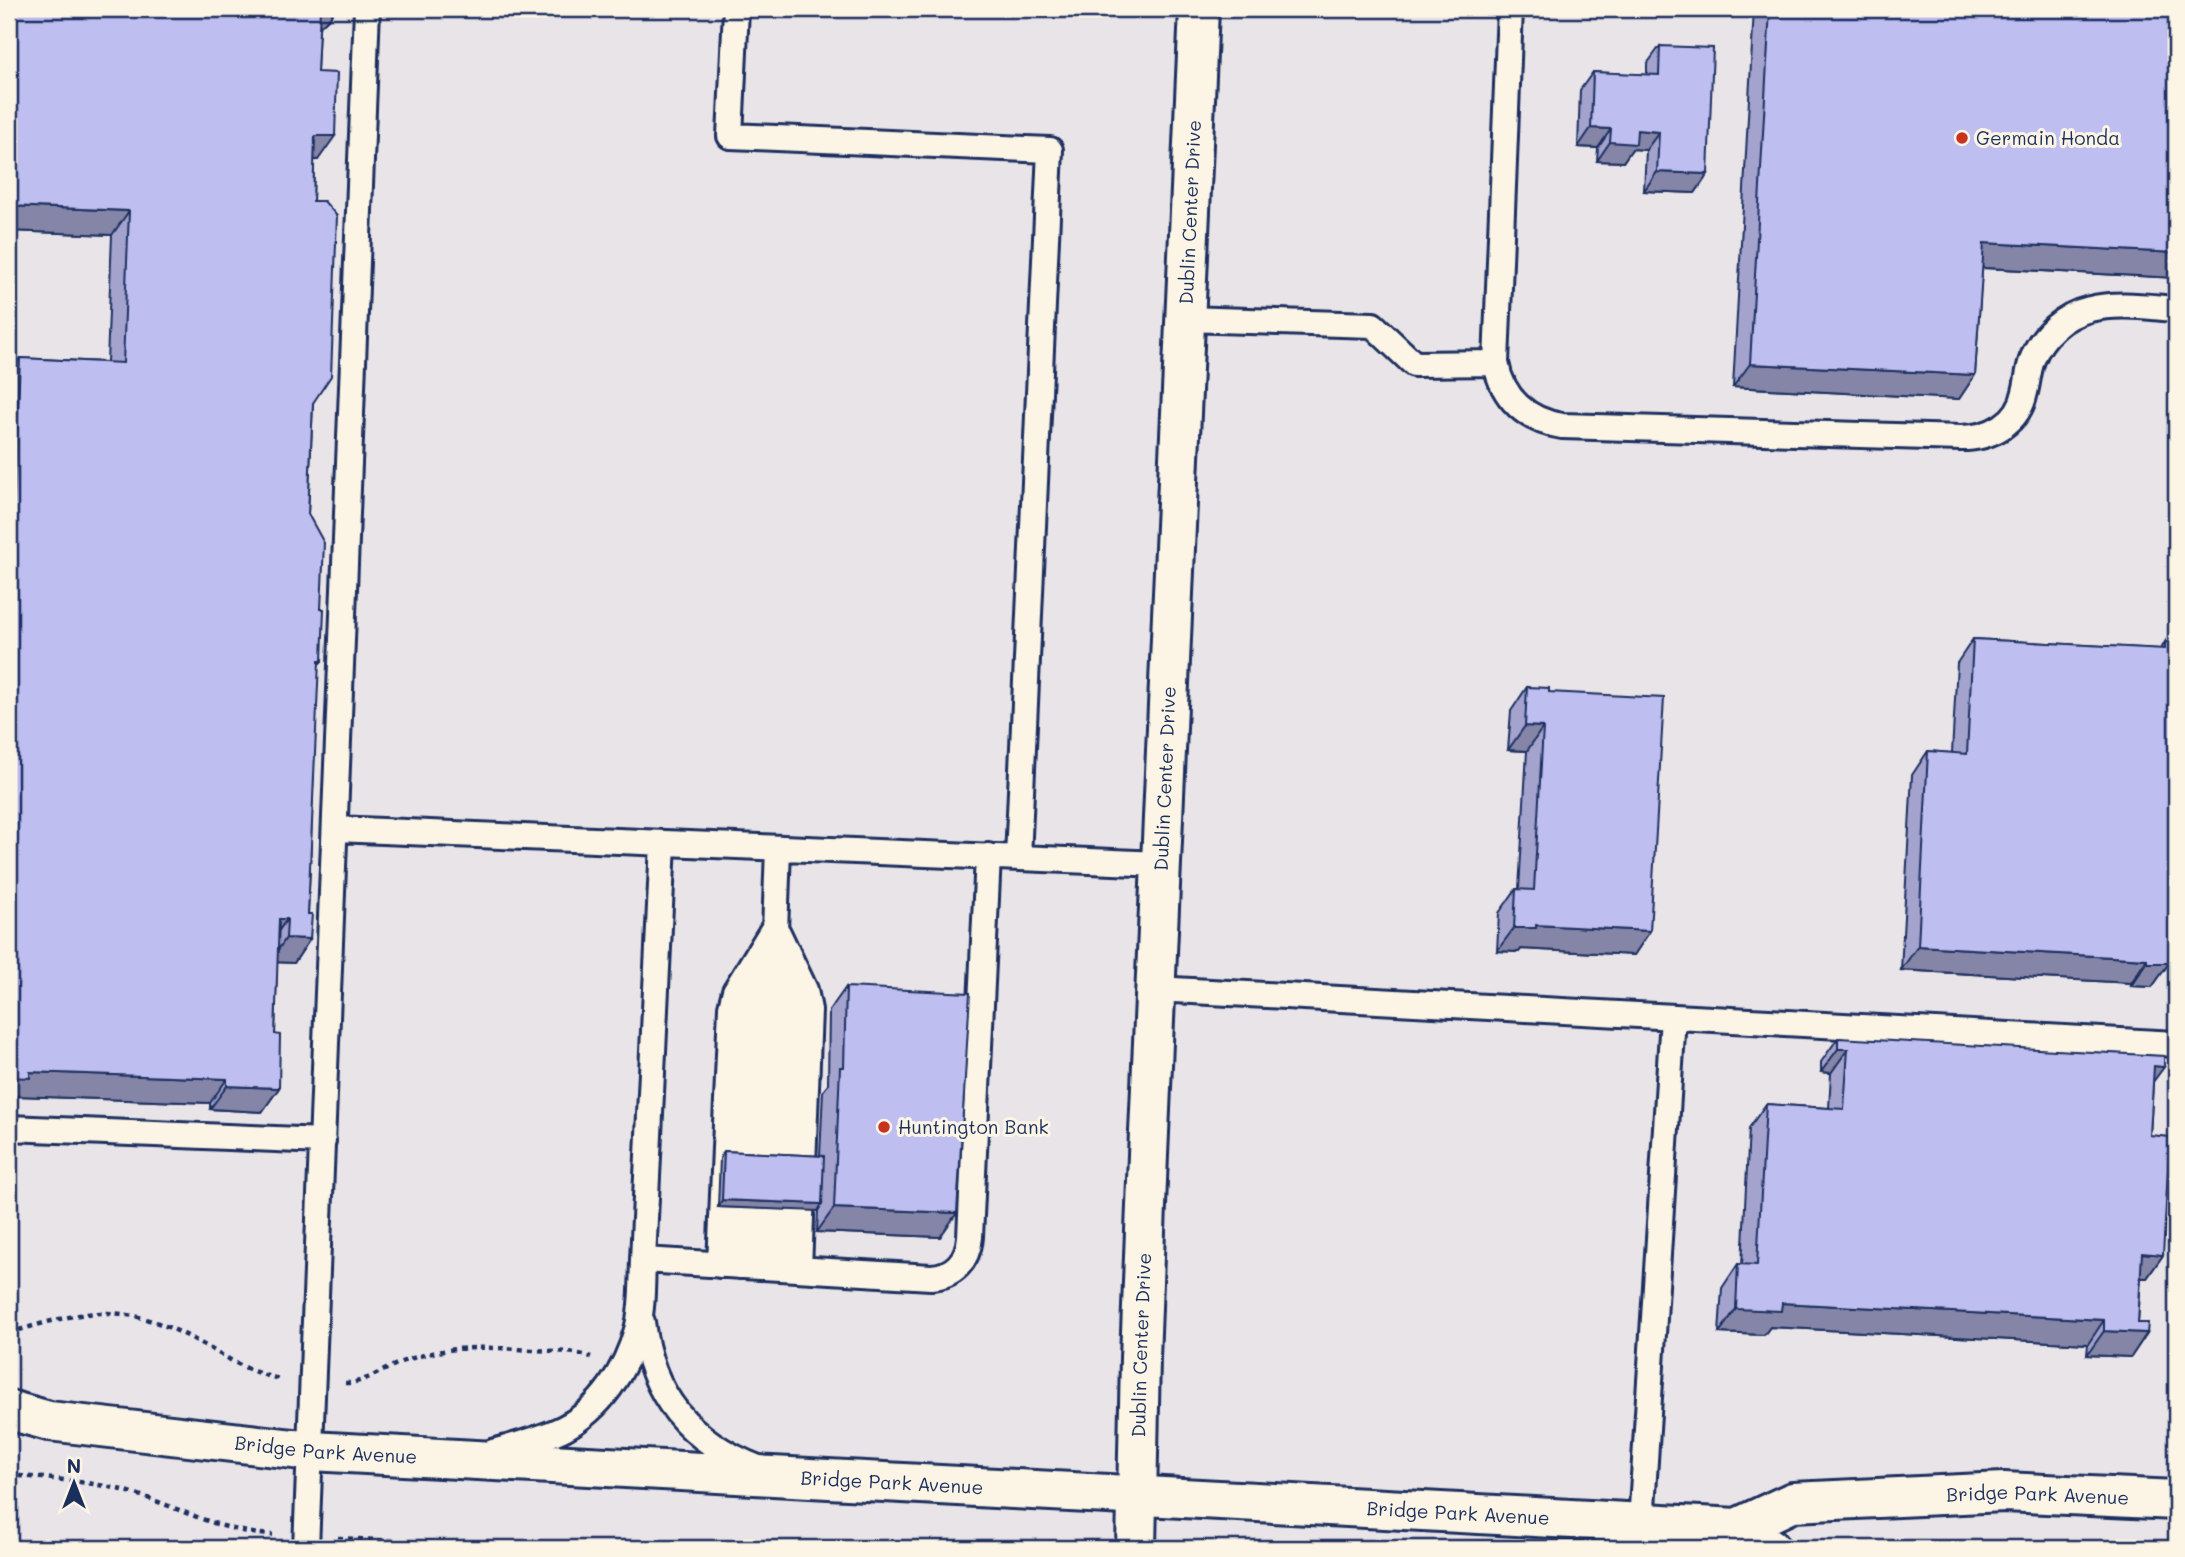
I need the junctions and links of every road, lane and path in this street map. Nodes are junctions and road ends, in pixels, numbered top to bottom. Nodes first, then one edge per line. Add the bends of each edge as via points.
1 (367, 9) edge
2 (736, 9) edge
3 (1199, 9) edge
4 (1510, 9) edge
5 (2176, 309) edge
6 (1185, 320) junction
7 (1496, 363) junction
8 (336, 829) junction
9 (663, 843) junction
10 (779, 848) junction
11 (988, 856) junction
12 (1018, 858) junction
13 (1160, 864) junction
14 (776, 915) junction
15 (1155, 989) junction
16 (1673, 1017) junction
17 (2176, 1044) edge
18 (9, 1128) edge
19 (323, 1142) junction
20 (643, 1260) junction
21 (760, 1267) junction
22 (641, 1300) junction
23 (9, 1333) edge
24 (621, 1369) junction
25 (284, 1380) dead end
26 (353, 1383) dead end
27 (9, 1410) edge
28 (49, 1421) junction
29 (9, 1422) edge
30 (311, 1451) junction
31 (447, 1459) junction
32 (9, 1475) edge
33 (808, 1479) junction
34 (1136, 1497) junction
35 (2176, 1500) edge
36 (1640, 1524) junction
37 (1737, 1528) junction
38 (262, 1534) dead end
39 (361, 1539) dead end
40 (306, 1548) edge
41 (533, 1548) edge
42 (1136, 1548) edge
43 (1770, 1548) edge

1 - 8 lane
2 - 12 lane via 730,136 1050,150
3 - 6 street, Dublin Center Drive
4 - 7 lane
5 - 7 lane via 2104,306 2067,318 2039,345 2023,401 2012,418 1998,430 1972,438 1551,424 1513,402
6 - 7 lane via 1373,325 1414,363
6 - 13 street, Dublin Center Drive
8 - 9 lane
8 - 19 lane
9 - 10 lane
9 - 20 lane
10 - 11 lane
10 - 14 lane
11 - 12 lane
11 - 21 lane via 966,1256 955,1269 936,1277
12 - 13 lane
13 - 15 street, Dublin Center Drive
14 - 21 lane
14 - 21 lane via 780,937 805,990 808,1010
14 - 21 lane via 773,930 735,991 731,1007
15 - 16 lane
15 - 34 street, Dublin Center Drive
16 - 17 lane
16 - 36 lane
18 - 19 lane
19 - 30 lane
20 - 21 lane
20 - 22 lane
22 - 24 lane via 637,1329
22 - 33 lane via 648,1353 680,1418 733,1457 776,1474
23 - 25 path via 69,1315 125,1314 166,1325 251,1370
24 - 26 path via 570,1353 461,1348 407,1360
24 - 31 lane via 597,1404 565,1427 492,1452
27 - 28 street, Bridge Park Avenue
28 - 29 street, Bridge Park Avenue
28 - 30 street, Bridge Park Avenue
30 - 31 street, Bridge Park Avenue
30 - 40 lane
31 - 33 street, Bridge Park Avenue
32 - 38 path via 72,1480 134,1493 226,1527
33 - 34 street, Bridge Park Avenue
34 - 36 street, Bridge Park Avenue
34 - 42 street, Dublin Center Drive
35 - 37 street, Bridge Park Avenue via 2004,1492 1793,1502
36 - 37 street, Bridge Park Avenue
37 - 43 street, Bridge Park Avenue
39 - 41 path

